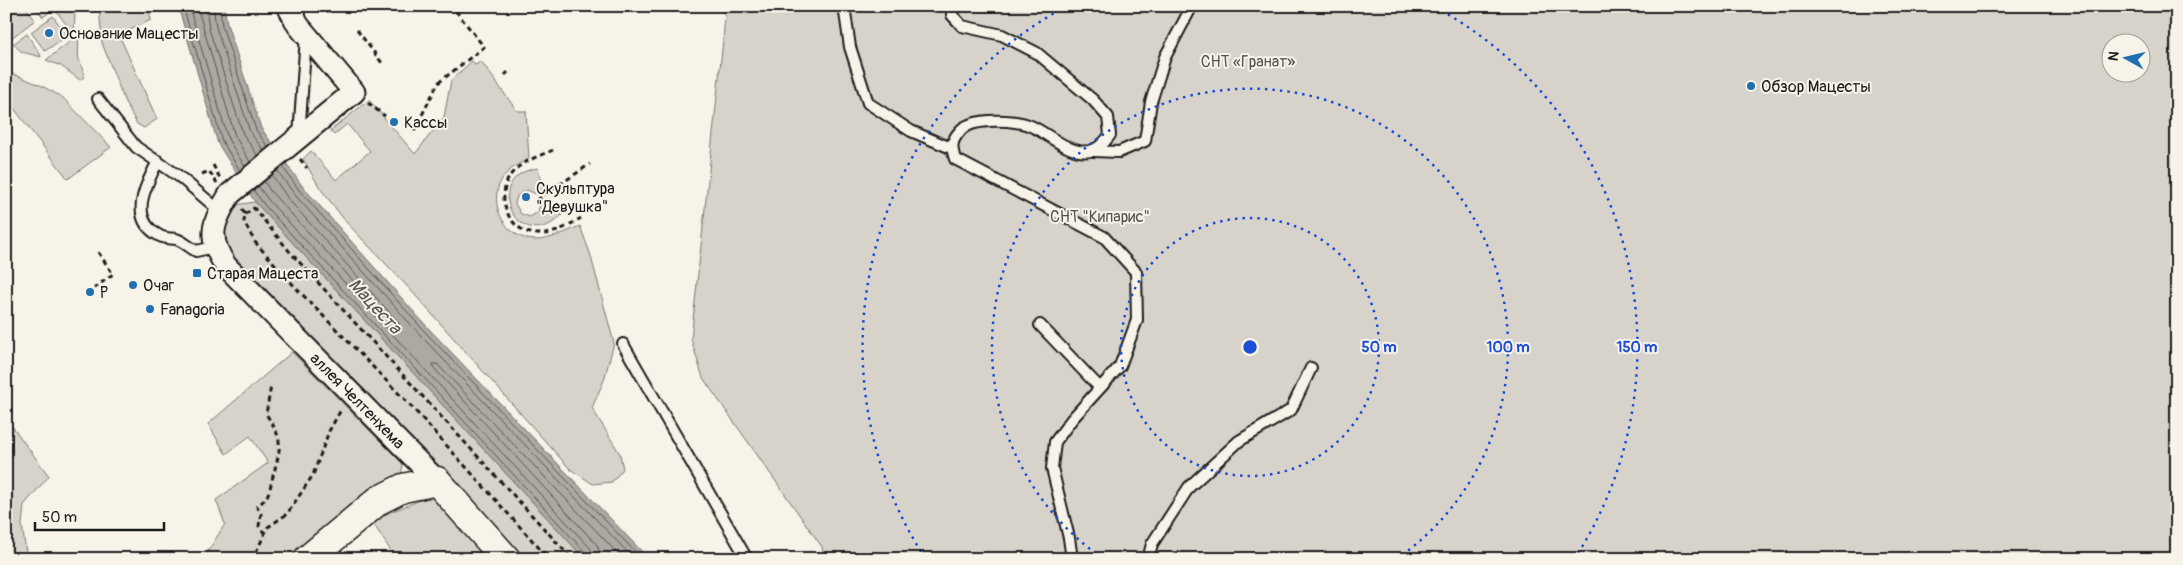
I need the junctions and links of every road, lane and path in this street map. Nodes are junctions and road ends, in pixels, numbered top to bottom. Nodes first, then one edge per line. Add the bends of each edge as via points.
1 (288, 6) edge
2 (452, 6) edge
3 (844, 6) edge
4 (952, 6) edge
5 (1192, 6) edge
6 (357, 30) dead end
7 (306, 33) junction
8 (382, 63) dead end
9 (98, 100) dead end
10 (414, 131) dead end
11 (295, 148) junction
12 (951, 148) junction
13 (553, 150) dead end
14 (1089, 151) junction
15 (158, 161) junction
16 (590, 164) dead end
17 (213, 165) dead end
18 (307, 168) dead end
19 (202, 174) dead end
20 (218, 176) dead end
21 (227, 186) junction
22 (537, 200) dead end
23 (220, 211) junction
24 (581, 218) dead end
25 (214, 245) junction
26 (98, 252) dead end
27 (87, 294) dead end
28 (1040, 325) dead end
29 (623, 344) dead end
30 (1311, 368) dead end
31 (271, 386) dead end
32 (1100, 388) junction
33 (344, 404) dead end
34 (437, 481) junction
35 (2177, 505) edge
36 (2174, 530) dead end
37 (265, 534) junction
38 (250, 559) edge
39 (308, 559) edge
40 (506, 559) edge
41 (549, 559) edge
42 (572, 559) edge
43 (747, 559) edge
44 (1072, 559) edge
45 (1148, 559) edge

1 - 7 street
2 - 10 path via 484,47 438,83
3 - 12 lane via 850,47 868,103 911,130
4 - 14 lane via 952,15 962,26 1002,35 1037,53 1093,100 1108,117 1110,134 1103,144
5 - 14 lane via 1165,57 1151,102 1145,141 1119,152
6 - 8 path
7 - 11 lane
7 - 11 street via 354,92
9 - 15 lane via 136,147
11 - 18 path
11 - 21 street
12 - 14 lane via 954,137 964,126 982,121 1032,126 1059,143
12 - 32 lane via 954,159 1104,238 1136,272 1137,320 1120,366
13 - 24 path via 513,172 503,194 509,218 528,232 540,235 552,233
15 - 23 lane
15 - 25 lane via 142,198 141,209 146,224 161,237 181,241 196,251
16 - 22 path
17 - 20 path
19 - 21 path via 208,170 217,183
21 - 23 street
23 - 25 street via 214,228
25 - 34 street, аллея Челтенхема via 226,266
26 - 27 path via 113,274
28 - 32 lane
29 - 43 lane
30 - 45 lane via 1291,410 1240,441 1189,487 1152,544
31 - 37 path via 266,414 276,429 280,452 267,499 258,506 261,514 259,526
32 - 44 lane via 1055,442 1052,468
33 - 37 path via 329,431 314,475 287,514 268,527
34 - 39 main road via 403,488 380,500
34 - 40 main road, аллея Челтенхема
35 - 36 path
37 - 38 path
41 - 42 path via 410,405 255,242 244,222 245,214 254,208 290,252

